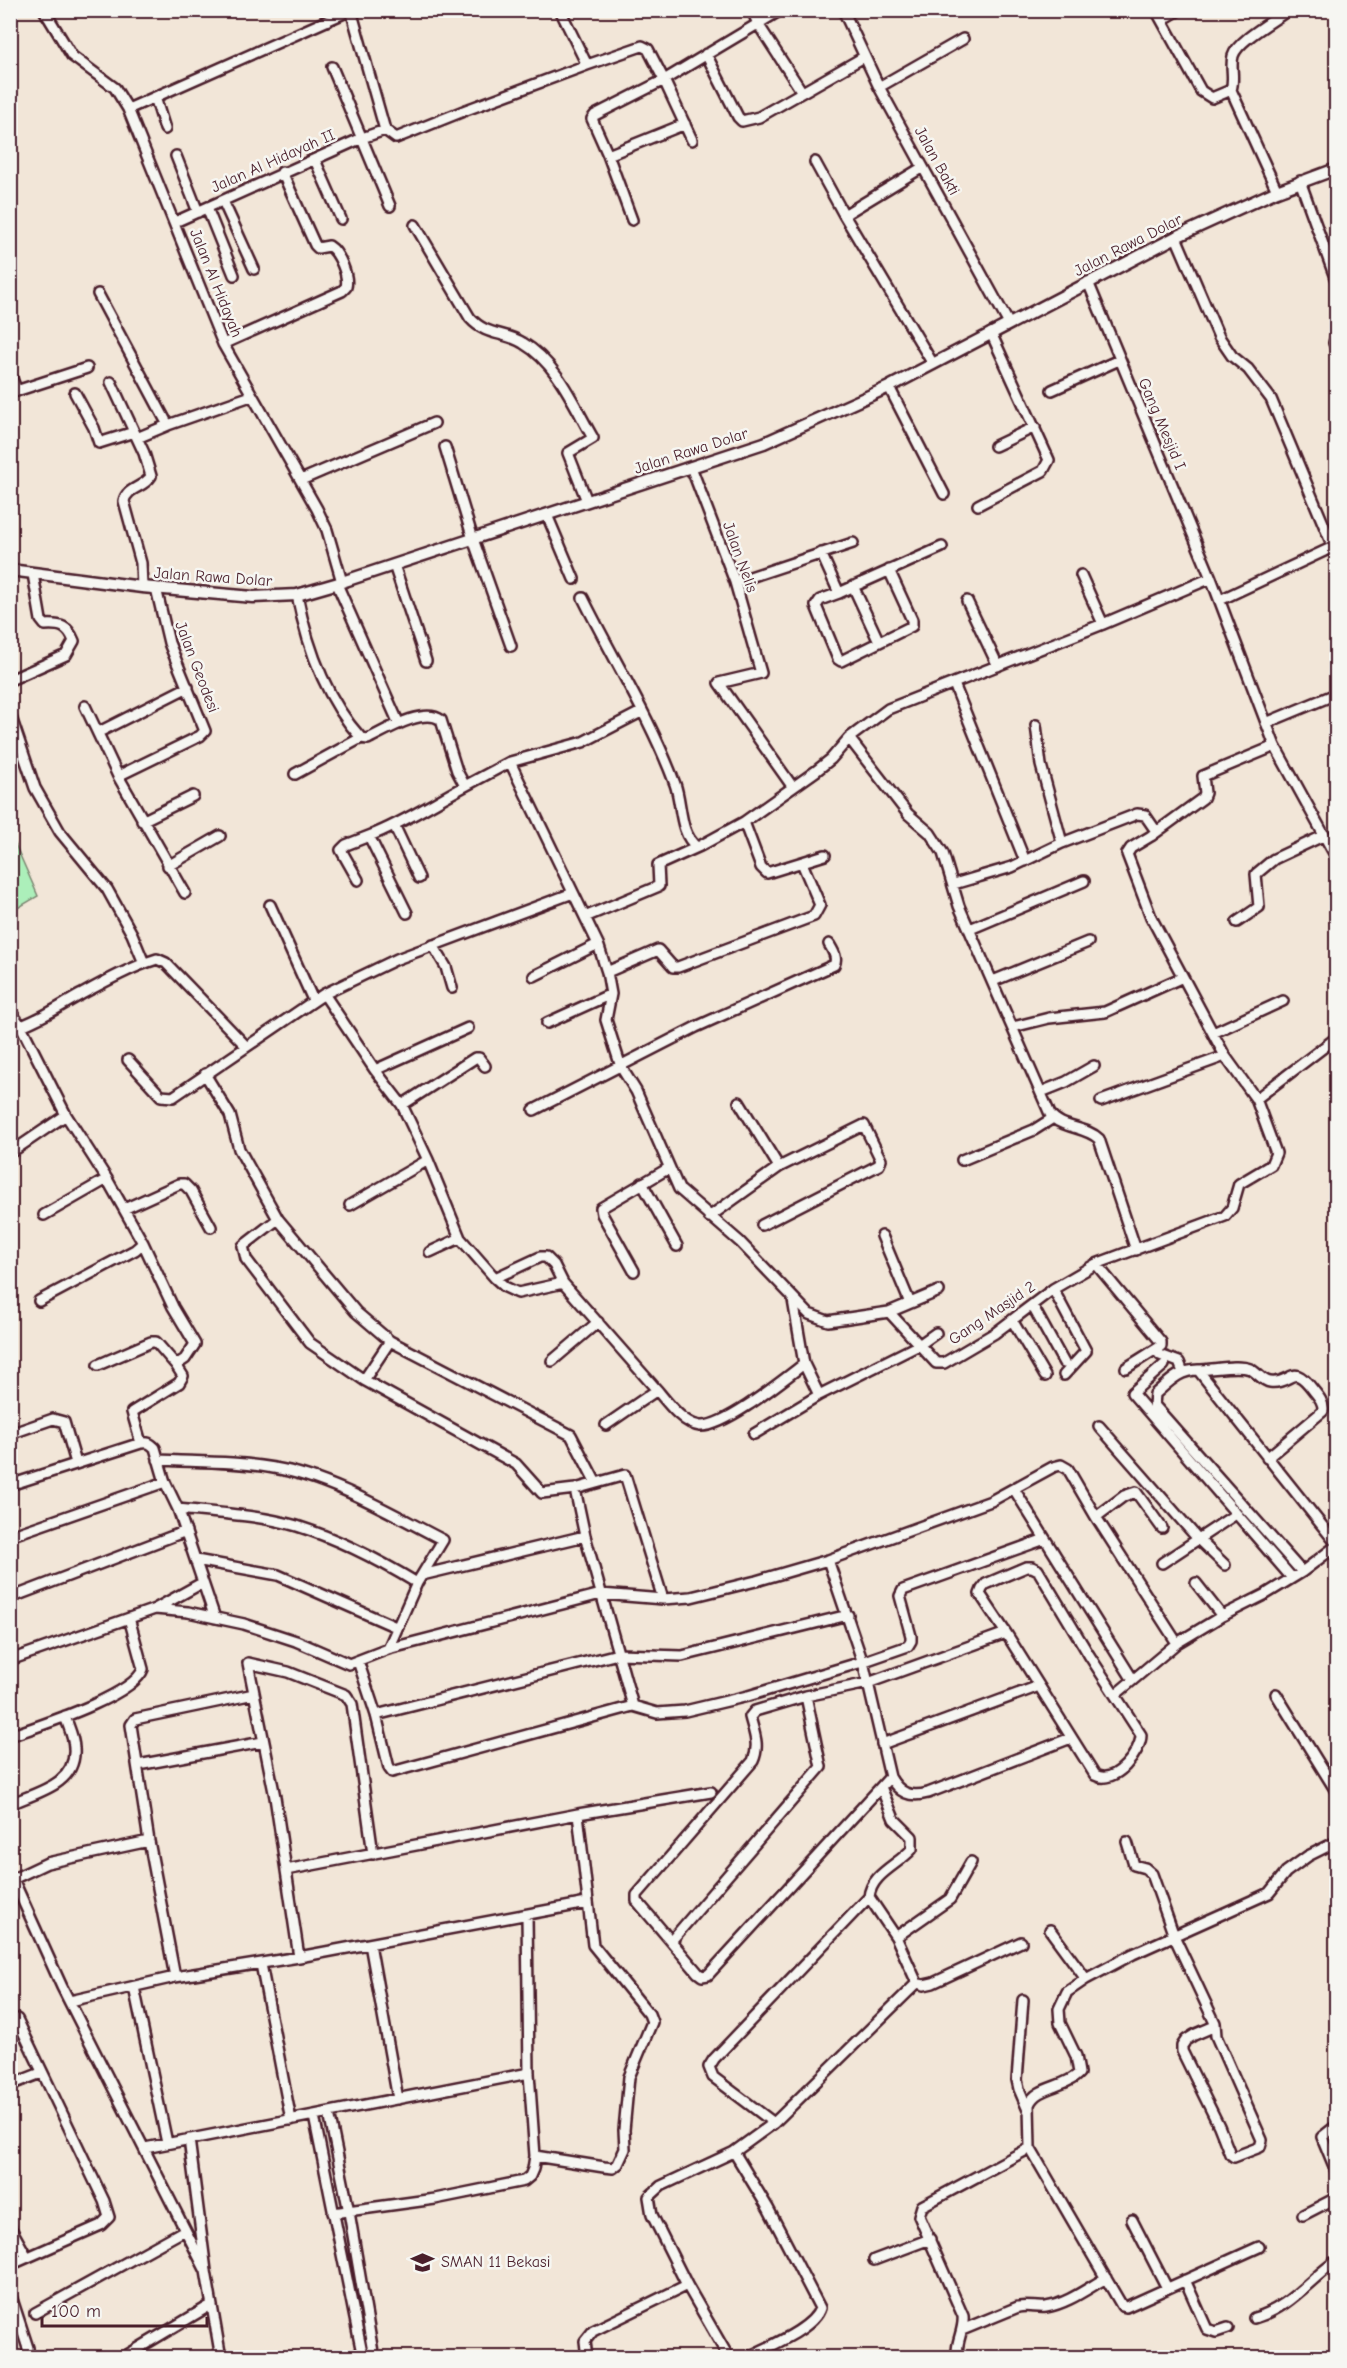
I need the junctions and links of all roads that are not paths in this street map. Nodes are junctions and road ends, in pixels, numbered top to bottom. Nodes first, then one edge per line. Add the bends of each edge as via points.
1 (44, 10) edge
2 (351, 10) edge
3 (560, 10) edge
4 (752, 10) edge
5 (781, 10) edge
6 (843, 10) edge
7 (1156, 10) edge
8 (1179, 10) edge
9 (1288, 10) edge
10 (1162, 20) junction
11 (758, 24) junction
12 (963, 39) dead end
13 (706, 54) junction
14 (864, 57) junction
15 (587, 65) junction
16 (332, 67) dead end
17 (664, 80) junction
18 (879, 87) junction
19 (1232, 90) junction
20 (801, 92) junction
21 (155, 97) junction
22 (128, 109) junction
23 (685, 124) junction
24 (165, 129) dead end
25 (385, 130) junction
26 (362, 138) junction
27 (692, 140) dead end
28 (608, 155) junction
29 (176, 156) dead end
30 (315, 160) junction
31 (815, 162) dead end
32 (923, 167) junction
33 (1336, 169) edge
34 (282, 172) junction
35 (1300, 181) junction
36 (1277, 191) junction
37 (223, 201) junction
38 (390, 206) dead end
39 (203, 210) junction
40 (844, 215) junction
41 (341, 219) dead end
42 (632, 220) dead end
43 (175, 222) junction
44 (414, 225) dead end
45 (1176, 237) junction
46 (254, 269) dead end
47 (234, 275) dead end
48 (1336, 280) edge
49 (1088, 282) junction
50 (98, 294) dead end
51 (1009, 324) junction
52 (991, 333) junction
53 (1336, 335) edge
54 (224, 344) junction
55 (1336, 348) edge
56 (1119, 360) junction
57 (933, 364) junction
58 (87, 368) dead end
59 (10, 374) edge
60 (111, 382) dead end
61 (889, 387) junction
62 (1052, 390) dead end
63 (14, 392) edge
64 (75, 393) dead end
65 (251, 396) junction
66 (434, 423) dead end
67 (168, 424) junction
68 (1035, 427) junction
69 (136, 435) junction
70 (996, 446) dead end
71 (445, 447) dead end
72 (691, 467) junction
73 (301, 480) junction
74 (944, 494) dead end
75 (587, 501) junction
76 (978, 505) dead end
77 (547, 514) junction
78 (473, 539) junction
79 (854, 543) dead end
80 (1334, 543) edge
81 (942, 547) dead end
82 (821, 553) junction
83 (394, 565) junction
84 (10, 570) edge
85 (889, 570) junction
86 (33, 574) junction
87 (1081, 575) dead end
88 (1211, 578) junction
89 (574, 579) dead end
90 (735, 582) junction
91 (340, 583) junction
92 (853, 586) junction
93 (142, 587) junction
94 (156, 588) junction
95 (839, 593) junction
96 (297, 595) junction
97 (583, 598) dead end
98 (1220, 600) junction
99 (967, 601) dead end
100 (1103, 624) junction
101 (879, 642) junction
102 (512, 646) dead end
103 (426, 661) dead end
104 (998, 666) junction
105 (10, 680) edge
106 (954, 684) junction
107 (188, 687) junction
108 (1336, 694) edge
109 (85, 706) dead end
110 (642, 712) junction
111 (10, 714) edge
112 (1266, 723) junction
113 (399, 724) junction
114 (1036, 725) dead end
115 (99, 732) junction
116 (361, 738) junction
117 (849, 738) junction
118 (1275, 746) junction
119 (22, 747) junction
120 (10, 751) edge
121 (510, 762) junction
122 (295, 774) dead end
123 (118, 776) junction
124 (465, 786) junction
125 (792, 786) junction
126 (193, 796) dead end
127 (142, 821) junction
128 (744, 822) junction
129 (395, 826) junction
130 (1156, 831) junction
131 (1325, 835) junction
132 (220, 836) dead end
133 (369, 836) junction
134 (1062, 843) junction
135 (697, 847) junction
136 (825, 855) dead end
137 (1336, 856) edge
138 (1025, 861) junction
139 (802, 863) junction
140 (168, 866) junction
141 (419, 878) dead end
142 (358, 880) dead end
143 (1083, 881) dead end
144 (954, 884) junction
145 (185, 893) dead end
146 (573, 893) junction
147 (270, 905) dead end
148 (407, 913) dead end
149 (585, 917) junction
150 (1237, 922) dead end
151 (970, 929) junction
152 (1088, 942) dead end
153 (598, 944) junction
154 (830, 944) dead end
155 (433, 945) junction
156 (144, 963) junction
157 (607, 972) junction
158 (534, 976) dead end
159 (1183, 977) junction
160 (993, 981) junction
161 (452, 987) dead end
162 (324, 994) junction
163 (610, 994) junction
164 (313, 1000) junction
165 (1283, 1001) dead end
166 (10, 1011) edge
167 (547, 1023) dead end
168 (21, 1026) junction
169 (1013, 1027) junction
170 (468, 1028) dead end
171 (1212, 1034) junction
172 (1336, 1038) edge
173 (246, 1046) junction
174 (1225, 1056) junction
175 (128, 1060) dead end
176 (485, 1066) dead end
177 (1095, 1066) dead end
178 (621, 1067) junction
179 (375, 1070) junction
180 (205, 1074) junction
181 (1041, 1092) junction
182 (1256, 1099) junction
183 (1101, 1101) dead end
184 (739, 1102) dead end
185 (402, 1105) junction
186 (534, 1110) dead end
187 (66, 1116) junction
188 (1053, 1118) junction
189 (10, 1153) edge
190 (428, 1160) junction
191 (962, 1160) dead end
192 (779, 1167) junction
193 (669, 1168) junction
194 (107, 1179) junction
195 (642, 1183) junction
196 (350, 1205) dead end
197 (124, 1209) junction
198 (44, 1215) dead end
199 (709, 1217) junction
200 (278, 1219) junction
201 (762, 1225) dead end
202 (211, 1227) dead end
203 (882, 1236) dead end
204 (460, 1238) junction
205 (143, 1243) junction
206 (678, 1246) dead end
207 (1136, 1250) junction
208 (430, 1252) dead end
209 (1096, 1264) junction
210 (634, 1271) dead end
211 (495, 1278) junction
212 (563, 1283) junction
213 (1053, 1289) junction
214 (939, 1292) dead end
215 (793, 1300) junction
216 (39, 1301) dead end
217 (910, 1303) junction
218 (1032, 1305) junction
219 (889, 1312) junction
220 (1012, 1320) junction
221 (598, 1322) junction
222 (936, 1334) dead end
223 (390, 1341) junction
224 (919, 1345) junction
225 (1156, 1350) junction
226 (552, 1361) dead end
227 (1064, 1363) dead end
228 (98, 1365) dead end
229 (176, 1365) junction
230 (804, 1365) junction
231 (1164, 1365) dead end
232 (1126, 1368) dead end
233 (1198, 1370) junction
234 (1183, 1372) junction
235 (1064, 1375) dead end
236 (1045, 1376) dead end
237 (364, 1380) junction
238 (657, 1390) junction
239 (819, 1395) junction
240 (606, 1425) dead end
241 (1099, 1426) dead end
242 (10, 1434) edge
243 (754, 1434) dead end
244 (141, 1443) junction
245 (1267, 1458) junction
246 (158, 1460) junction
247 (76, 1462) junction
248 (165, 1482) junction
249 (596, 1483) junction
250 (10, 1485) edge
251 (575, 1489) junction
252 (1014, 1490) junction
253 (178, 1509) junction
254 (1236, 1514) junction
255 (1096, 1517) junction
256 (1162, 1528) dead end
257 (186, 1531) junction
258 (10, 1536) edge
259 (585, 1536) junction
260 (1045, 1539) junction
261 (1200, 1540) junction
262 (1336, 1545) edge
263 (196, 1560) junction
264 (828, 1560) junction
265 (1162, 1563) dead end
266 (1225, 1565) dead end
267 (1302, 1572) junction
268 (1292, 1578) junction
269 (419, 1579) junction
270 (202, 1583) junction
271 (1196, 1583) dead end
272 (601, 1594) junction
273 (10, 1598) edge
274 (663, 1599) junction
275 (155, 1609) junction
276 (848, 1615) junction
277 (1222, 1616) junction
278 (129, 1618) junction
279 (215, 1618) junction
280 (396, 1627) junction
281 (1006, 1633) junction
282 (1177, 1643) junction
283 (388, 1649) junction
284 (618, 1654) junction
285 (10, 1660) edge
286 (358, 1661) junction
287 (863, 1664) junction
288 (867, 1680) junction
289 (1133, 1680) junction
290 (1039, 1686) junction
291 (254, 1694) junction
292 (1276, 1694) dead end
293 (1115, 1695) junction
294 (806, 1696) junction
295 (633, 1707) junction
296 (376, 1715) junction
297 (65, 1716) junction
298 (10, 1736) edge
299 (1071, 1738) junction
300 (263, 1742) junction
301 (882, 1744) junction
302 (138, 1765) junction
303 (890, 1777) junction
304 (881, 1787) junction
305 (1336, 1791) edge
306 (711, 1792) dead end
307 (10, 1804) edge
308 (578, 1815) junction
309 (149, 1841) junction
310 (1127, 1842) dead end
311 (1336, 1842) edge
312 (374, 1854) junction
313 (971, 1863) dead end
314 (286, 1870) junction
315 (12, 1877) edge
316 (869, 1897) junction
317 (586, 1903) junction
318 (527, 1915) junction
319 (1050, 1930) dead end
320 (1174, 1936) junction
321 (896, 1937) junction
322 (671, 1941) junction
323 (1021, 1942) dead end
324 (370, 1944) junction
325 (299, 1957) junction
326 (261, 1964) junction
327 (175, 1977) junction
328 (1086, 1979) junction
329 (917, 1983) junction
330 (134, 1987) junction
331 (1023, 2000) dead end
332 (69, 2001) junction
333 (17, 2019) dead end
334 (1215, 2026) junction
335 (41, 2073) junction
336 (529, 2073) junction
337 (10, 2085) edge
338 (398, 2099) junction
339 (1028, 2110) junction
340 (329, 2113) junction
341 (314, 2116) junction
342 (291, 2120) junction
343 (774, 2123) junction
344 (1336, 2126) edge
345 (189, 2139) junction
346 (167, 2143) junction
347 (145, 2148) junction
348 (1030, 2148) junction
349 (734, 2152) junction
350 (535, 2156) junction
351 (1336, 2171) edge
352 (1336, 2198) edge
353 (349, 2212) junction
354 (333, 2213) junction
355 (1303, 2215) dead end
356 (1132, 2220) dead end
357 (10, 2227) edge
358 (185, 2230) junction
359 (930, 2240) junction
360 (1258, 2247) dead end
361 (27, 2257) junction
362 (874, 2260) dead end
363 (1336, 2261) edge
364 (10, 2265) edge
365 (206, 2271) junction
366 (1106, 2278) junction
367 (1185, 2280) junction
368 (687, 2285) junction
369 (1167, 2288) junction
370 (10, 2293) edge
371 (212, 2305) junction
372 (35, 2313) dead end
373 (1254, 2318) dead end
374 (1228, 2328) dead end
375 (962, 2330) junction
376 (374, 2355) edge
377 (363, 2356) edge
378 (28, 2358) edge
379 (122, 2358) edge
380 (221, 2358) edge
381 (587, 2358) edge
382 (729, 2358) edge
383 (747, 2358) edge
384 (958, 2358) edge

1 - 22 street, Jalan Al Hidayah via 72,56 115,88
2 - 21 street
2 - 25 street
3 - 15 street
4 - 11 street
5 - 11 street
6 - 14 street, Jalan Bakti
7 - 10 street
8 - 10 street
9 - 19 street via 1238,47 1232,62
10 - 19 street via 1201,91 1212,98
11 - 13 street
11 - 20 street
12 - 18 street
13 - 17 street
13 - 20 street via 742,121 759,117
14 - 18 street, Jalan Bakti
14 - 20 street
15 - 17 street via 642,46 648,49
15 - 25 street via 396,138
16 - 26 street
17 - 23 street
17 - 28 street via 592,119
18 - 32 street, Jalan Bakti
19 - 36 street
21 - 22 street
21 - 24 street
22 - 43 street, Jalan Al Hidayah
23 - 27 street
23 - 28 street
25 - 26 street, Jalan Al Hidayah II
26 - 30 street, Jalan Al Hidayah II
26 - 38 street
28 - 42 street
29 - 39 street
30 - 34 street, Jalan Al Hidayah II
30 - 41 street
31 - 40 street
32 - 40 street
32 - 51 street, Jalan Bakti
33 - 35 street, Jalan Rawa Dolar
34 - 37 street, Jalan Al Hidayah II
34 - 54 street via 314,242 318,248 334,249 348,283 344,289
35 - 36 street, Jalan Rawa Dolar
35 - 48 street
36 - 45 street, Jalan Rawa Dolar
37 - 39 street, Jalan Al Hidayah II
37 - 46 street
39 - 43 street, Jalan Al Hidayah II
39 - 47 street
40 - 57 street
43 - 54 street, Jalan Al Hidayah
44 - 75 street via 477,326 521,341 550,364 593,438 568,453
45 - 49 street, Jalan Rawa Dolar
45 - 80 street via 1219,337 1271,399
49 - 51 street, Jalan Rawa Dolar
49 - 56 street, Gang Mesjid I
50 - 67 street
51 - 52 street, Jalan Rawa Dolar
52 - 57 street, Jalan Rawa Dolar
52 - 68 street
53 - 55 street
54 - 65 street, Jalan Al Hidayah
56 - 62 street
56 - 88 street, Gang Mesjid I
57 - 61 street, Jalan Rawa Dolar
58 - 63 street
59 - 63 street
60 - 69 street
61 - 72 street, Jalan Rawa Dolar via 764,443
61 - 74 street
64 - 69 street via 99,443
65 - 67 street
65 - 73 street, Jalan Al Hidayah
66 - 73 street
67 - 69 street
68 - 70 street
68 - 76 street via 1048,455 1047,466
69 - 93 street via 151,476 129,492 124,501 141,563
71 - 78 street
72 - 75 street, Jalan Rawa Dolar
72 - 90 street, Jalan Nelis
73 - 91 street, Jalan Al Hidayah via 327,530
75 - 77 street, Jalan Rawa Dolar
77 - 78 street, Jalan Rawa Dolar
77 - 89 street
78 - 83 street, Jalan Rawa Dolar
78 - 102 street
79 - 82 street
80 - 98 street
81 - 85 street
82 - 90 street
82 - 95 street
83 - 91 street, Jalan Rawa Dolar
83 - 103 street
84 - 86 street, Jalan Rawa Dolar
85 - 92 street
85 - 101 street via 912,626
86 - 93 street, Jalan Rawa Dolar
86 - 105 street via 41,620 45,625 64,626 74,641 66,655
87 - 100 street
88 - 98 street, Gang Mesjid I
88 - 100 street
90 - 125 street, Jalan Nelis via 761,673 719,683
91 - 96 street, Jalan Rawa Dolar
91 - 113 street, Jalan Al Hidayah
92 - 95 street
92 - 101 street
93 - 94 street, Jalan Rawa Dolar
94 - 96 street, Jalan Rawa Dolar via 253,597
94 - 107 street, Jalan Geodesi via 169,643
95 - 101 street via 820,600 816,606 838,659
96 - 116 street via 304,632 319,670 348,723
97 - 110 street
98 - 112 street, Gang Mesjid I
99 - 104 street
100 - 104 street
104 - 106 street
106 - 117 street via 888,709
106 - 138 street
107 - 115 street
107 - 123 street, Jalan Geodesi via 205,732
108 - 112 street
109 - 115 street
110 - 121 street via 583,742
110 - 135 street via 666,760 679,795 684,825
111 - 119 street
112 - 118 street, Gang Mesjid I
113 - 116 street via 368,739
113 - 124 street via 430,715 439,717
114 - 134 street via 1041,765
115 - 123 street
116 - 122 street
117 - 125 street via 831,759
117 - 144 street via 908,814 930,833 943,853
118 - 130 street via 1203,776 1203,798
118 - 131 street, Gang Mesjid I
119 - 120 street
119 - 156 street via 35,788 55,824 107,889
121 - 124 street
121 - 146 street
123 - 127 street
124 - 129 street
125 - 128 street
126 - 127 street
127 - 140 street
128 - 135 street
128 - 139 street via 765,872
129 - 133 street
129 - 141 street
130 - 134 street via 1145,815 1137,814
130 - 159 street, Gang Masjid 2 via 1127,854 1151,917
131 - 137 street, Gang Mesjid I
131 - 150 street via 1274,859 1256,874 1259,907
132 - 140 street
133 - 142 street via 341,850
133 - 148 street
134 - 138 street
135 - 149 street via 657,864 659,886
136 - 139 street
138 - 144 street
139 - 157 street via 820,905 814,916 678,967 658,950
140 - 145 street
143 - 151 street
144 - 151 street
146 - 149 street
146 - 155 street
147 - 164 street
149 - 153 street
151 - 160 street
152 - 160 street
153 - 157 street
153 - 158 street
154 - 178 street via 834,965 696,1027
155 - 161 street
155 - 162 street
156 - 168 street
156 - 173 street via 157,959 166,963
157 - 163 street
159 - 169 street via 1105,1012 1049,1018
159 - 171 street, Gang Masjid 2
160 - 169 street
162 - 164 street
162 - 179 street
163 - 167 street
163 - 178 street via 606,1020
164 - 173 street
165 - 171 street
166 - 168 street
168 - 187 street
169 - 181 street
170 - 179 street
171 - 174 street, Gang Masjid 2
172 - 182 street
173 - 180 street
174 - 182 street, Gang Masjid 2
174 - 183 street
175 - 180 street via 165,1098 173,1097
176 - 185 street via 475,1058
177 - 181 street
178 - 186 street
178 - 193 street via 636,1091
179 - 185 street
180 - 200 street via 230,1115 239,1149
181 - 188 street
182 - 207 street, Gang Masjid 2 via 1276,1153 1271,1165 1239,1185 1232,1208 1225,1216
184 - 192 street
185 - 190 street
187 - 189 street
187 - 194 street
188 - 191 street
188 - 207 street via 1094,1133 1099,1139
190 - 196 street
190 - 204 street
192 - 199 street
192 - 201 street via 864,1125 881,1160 879,1165
193 - 195 street
193 - 199 street via 679,1189
194 - 197 street
194 - 198 street
195 - 206 street
195 - 210 street via 604,1205 601,1211
197 - 202 street via 184,1184
197 - 205 street
199 - 215 street via 740,1242
200 - 223 street via 356,1312
200 - 237 street via 243,1246 246,1259 310,1343
203 - 217 street
204 - 208 street
204 - 211 street
205 - 216 street
205 - 229 street via 180,1320 195,1342
207 - 209 street, Gang Masjid 2
209 - 213 street, Gang Masjid 2
209 - 225 street via 1161,1342
211 - 212 street via 518,1293
211 - 212 street via 546,1257
212 - 221 street
213 - 218 street, Gang Masjid 2
213 - 235 street via 1086,1351
214 - 217 street
215 - 219 street via 810,1314 828,1321
215 - 230 street
217 - 219 street
218 - 220 street, Gang Masjid 2
218 - 227 street
219 - 224 street, Gang Masjid 2
220 - 224 street, Gang Masjid 2 via 944,1363 936,1363
220 - 236 street
221 - 226 street
221 - 238 street
222 - 224 street
223 - 237 street
223 - 249 street via 571,1435
224 - 239 street
225 - 232 street
225 - 234 street via 1179,1362
228 - 229 street via 156,1342
229 - 244 street via 183,1376 179,1383 132,1412
230 - 238 street via 741,1409 699,1426 688,1421
230 - 239 street
231 - 254 street via 1132,1393
233 - 234 street
233 - 245 street
233 - 245 street via 1240,1367 1250,1369 1267,1382 1294,1375 1308,1383 1322,1401 1323,1412
234 - 267 street via 1155,1394 1154,1405
237 - 251 street via 516,1464 542,1493
238 - 240 street
239 - 243 street
241 - 261 street
242 - 247 street via 53,1419 64,1422
244 - 246 street via 151,1444
244 - 247 street
245 - 262 street
246 - 248 street
246 - 269 street via 272,1467 357,1496 443,1540
247 - 250 street
248 - 253 street
248 - 258 street
249 - 251 street
249 - 274 street via 625,1475
251 - 259 street
252 - 255 street via 1061,1465 1068,1469
252 - 260 street
252 - 264 street
253 - 257 street
253 - 269 street via 295,1526
254 - 261 street
254 - 268 street
255 - 256 street via 1136,1492
255 - 282 street
257 - 263 street
257 - 273 street
259 - 269 street
259 - 272 street
260 - 287 street via 903,1590 900,1596 911,1641 908,1646
260 - 289 street
261 - 265 street
261 - 266 street
262 - 267 street
263 - 270 street
263 - 280 street via 278,1575
264 - 274 street via 692,1598
264 - 276 street
267 - 268 street
268 - 277 street
269 - 280 street
270 - 275 street
270 - 279 street
271 - 277 street
272 - 274 street
272 - 283 street
272 - 284 street
275 - 278 street
275 - 279 street
276 - 284 street via 682,1656
276 - 287 street
277 - 282 street
278 - 285 street
278 - 297 street via 141,1673 120,1691
279 - 286 street via 296,1641 342,1663
280 - 283 street
281 - 288 street
281 - 290 street
281 - 293 street via 980,1594 986,1584 1032,1566
282 - 289 street
283 - 286 street
284 - 295 street
284 - 296 street
286 - 296 street
287 - 288 street
287 - 295 street via 685,1711 657,1713
288 - 294 street
288 - 301 street
289 - 293 street
290 - 299 street
290 - 301 street
291 - 300 street
291 - 302 street via 135,1719 130,1729
291 - 312 street via 250,1662 288,1672 350,1699
292 - 305 street
293 - 299 street via 1141,1735 1125,1766 1111,1775 1098,1777
294 - 322 street via 821,1767
294 - 322 street via 754,1711 750,1717 757,1742 753,1761 637,1895 637,1901
295 - 296 street via 392,1772
297 - 298 street
297 - 307 street via 75,1745 74,1765 61,1781
299 - 303 street via 920,1795 906,1794
300 - 302 street
300 - 314 street
301 - 303 street
302 - 309 street
303 - 304 street
304 - 316 street via 894,1820 914,1844 906,1856 875,1881
304 - 322 street via 708,1975 698,1973
306 - 308 street
308 - 312 street
308 - 317 street
309 - 315 street via 47,1863
309 - 327 street
310 - 320 street via 1134,1865 1152,1874
311 - 320 street via 1286,1872 1269,1893
312 - 314 street
313 - 321 street via 950,1899
314 - 325 street
315 - 332 street
316 - 321 street
316 - 343 street via 711,2063 713,2078
317 - 318 street
317 - 350 street via 592,1945 652,2022 629,2077 625,2149 618,2164 613,2168
318 - 324 street
318 - 336 street
319 - 328 street
320 - 328 street
320 - 334 street
321 - 329 street
323 - 329 street via 933,1983
324 - 325 street
324 - 338 street
325 - 326 street
326 - 327 street
326 - 342 street
327 - 330 street
328 - 339 street via 1067,1992 1059,2009 1060,2023 1076,2056 1079,2073 1034,2097
329 - 343 street
330 - 332 street
330 - 346 street
331 - 339 street via 1017,2080
332 - 347 street
333 - 335 street
334 - 334 street via 1263,2144 1234,2157 1182,2051 1186,2040
335 - 337 street
335 - 361 street via 109,2217 105,2223
336 - 338 street
336 - 350 street
338 - 340 street
339 - 348 street
340 - 341 street
340 - 353 street
341 - 342 street
341 - 354 street
342 - 345 street
343 - 349 street
344 - 351 street via 1322,2137
345 - 346 street
345 - 365 street
346 - 347 street
347 - 358 street
348 - 359 street via 922,2206 919,2216
348 - 366 street
349 - 368 street via 661,2186 649,2197 652,2216
349 - 383 street via 820,2308 818,2316 807,2326
350 - 353 street via 530,2176 524,2181
352 - 355 street
353 - 354 street
353 - 376 street
354 - 377 street
356 - 369 street
357 - 361 street
358 - 365 street
358 - 372 street
359 - 362 street
359 - 375 street via 963,2316
360 - 367 street
361 - 364 street
363 - 373 street via 1279,2308
365 - 371 street
366 - 369 street via 1124,2307
366 - 375 street via 1059,2304 1018,2307
367 - 369 street
367 - 374 street via 1207,2329 1216,2332
368 - 381 street via 593,2331 585,2341
368 - 382 street
370 - 378 street
371 - 379 street
371 - 380 street
375 - 384 street
376 - 377 street

